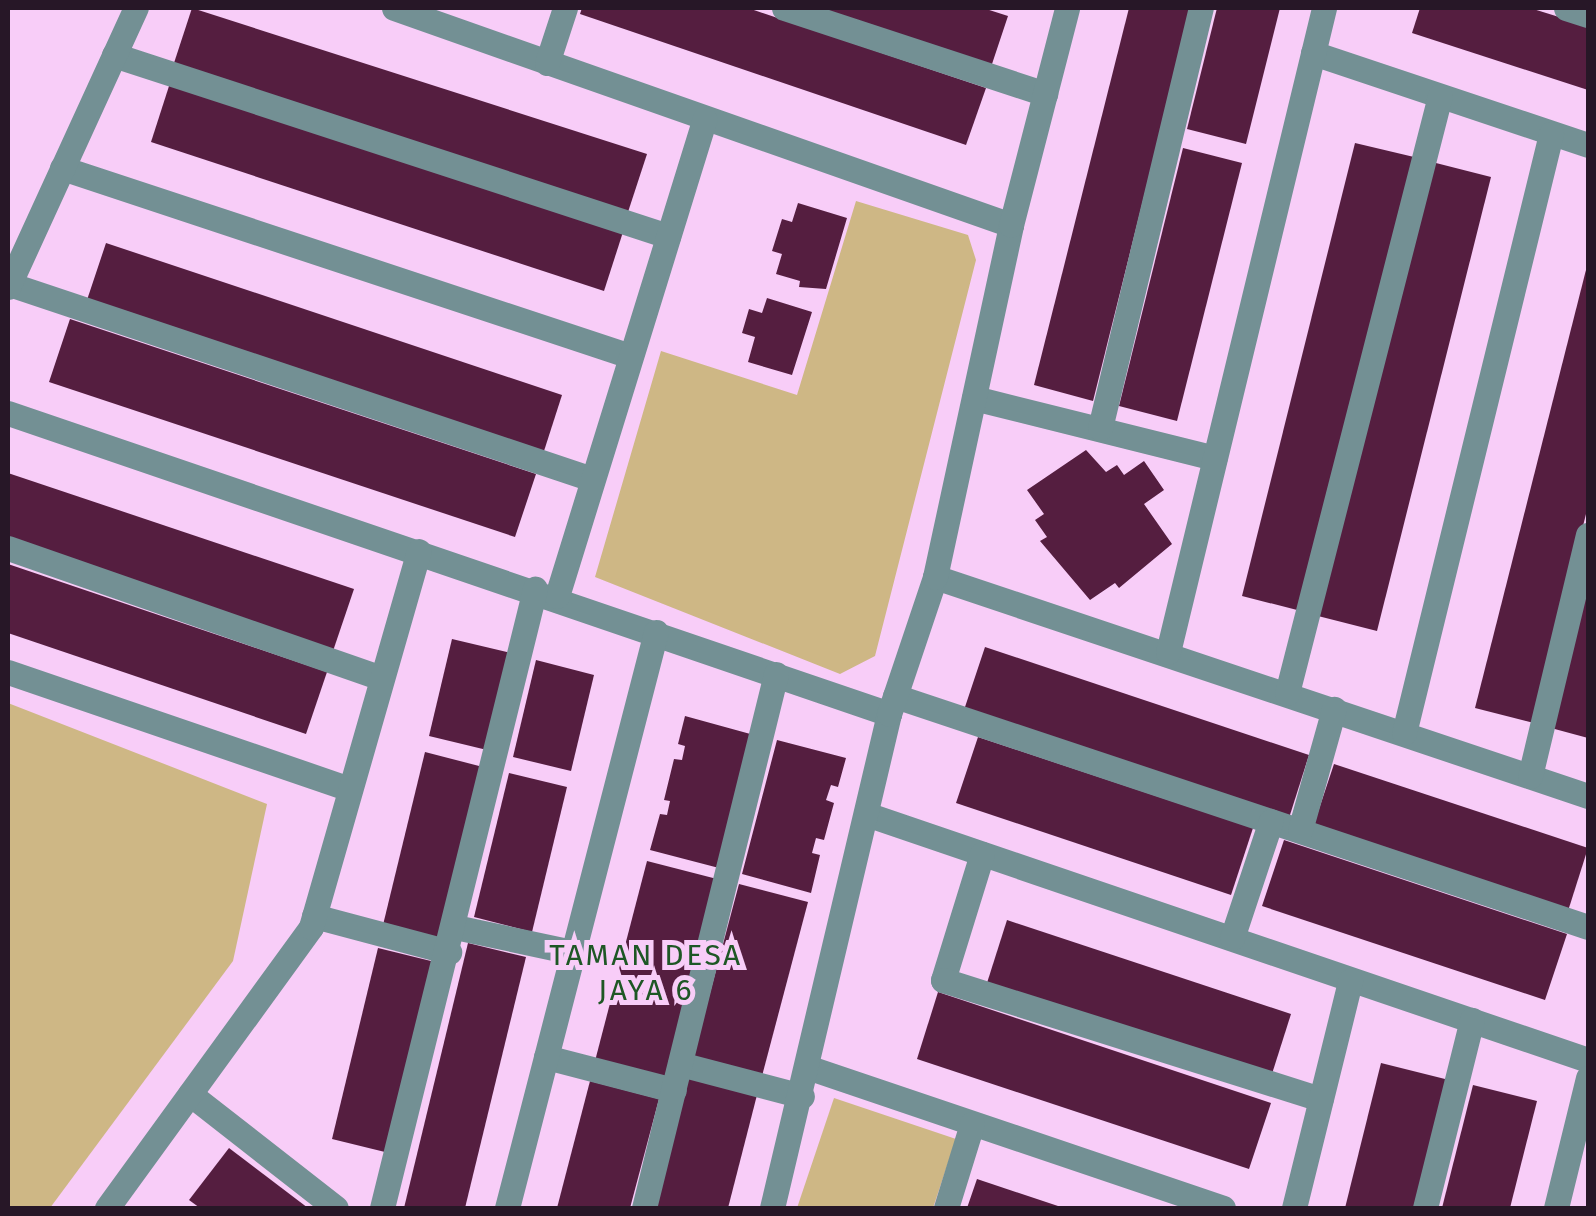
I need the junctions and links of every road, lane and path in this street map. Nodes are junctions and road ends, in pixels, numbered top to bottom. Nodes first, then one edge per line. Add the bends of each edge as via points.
1 (136, 8) edge
2 (394, 8) edge
3 (565, 8) edge
4 (784, 8) edge
5 (1067, 8) edge
6 (1201, 8) edge
7 (1324, 8) edge
8 (1566, 8) edge
9 (1588, 15) edge
10 (1313, 53) junction
11 (114, 55) junction
12 (547, 62) junction
13 (1045, 94) junction
14 (1440, 96) junction
15 (705, 119) junction
16 (1550, 134) junction
17 (1588, 145) edge
18 (62, 168) junction
19 (1011, 226) junction
20 (668, 236) junction
21 (8, 286) edge
22 (630, 356) junction
23 (974, 398) junction
24 (8, 413) edge
25 (1100, 428) junction
26 (1215, 458) junction
27 (592, 479) junction
28 (1588, 535) edge
29 (8, 548) edge
30 (419, 552) junction
31 (935, 577) junction
32 (546, 593) junction
33 (656, 632) junction
34 (1168, 652) junction
35 (8, 672) edge
36 (776, 674) junction
37 (380, 678) junction
38 (1287, 693) junction
39 (892, 705) junction
40 (1334, 709) junction
41 (1404, 733) junction
42 (1530, 776) junction
43 (347, 788) junction
44 (1588, 796) edge
45 (869, 815) junction
46 (1271, 821) junction
47 (1300, 830) junction
48 (982, 854) junction
49 (314, 916) junction
50 (1588, 927) edge
51 (1232, 938) junction
52 (452, 940) junction
53 (573, 952) junction
54 (1350, 981) junction
55 (1472, 1020) junction
56 (546, 1056) junction
57 (1588, 1060) edge
58 (680, 1064) junction
59 (810, 1068) junction
60 (1588, 1078) edge
61 (674, 1090) junction
62 (190, 1094) junction
63 (802, 1096) junction
64 (1322, 1099) junction
65 (1585, 1106) edge
66 (972, 1124) junction
67 (118, 1205) edge
68 (336, 1208) edge
69 (382, 1208) edge
70 (507, 1208) edge
71 (644, 1208) edge
72 (772, 1208) edge
73 (946, 1208) edge
74 (1223, 1208) edge
75 (1294, 1208) edge
76 (1425, 1208) edge
77 (1556, 1208) edge

1 - 11 street
2 - 12 street
3 - 12 street
4 - 13 street
5 - 13 street
6 - 25 street
7 - 10 street
8 - 9 street
10 - 14 street
10 - 26 street
11 - 18 street
11 - 20 street
12 - 15 street
13 - 19 street
14 - 16 street
14 - 38 street
15 - 19 street
15 - 20 street
16 - 17 street
16 - 41 street
18 - 21 street
18 - 22 street
19 - 23 street
20 - 22 street
21 - 27 street
22 - 27 street
23 - 25 street
23 - 31 street
24 - 30 street
25 - 26 street
26 - 34 street
27 - 32 street
28 - 42 street
29 - 37 street
30 - 32 street
30 - 37 street
31 - 34 street
31 - 39 street
32 - 33 street
32 - 52 street
33 - 36 street
33 - 53 street
34 - 38 street
35 - 43 street
36 - 39 street
36 - 58 street
37 - 43 street
38 - 40 street
39 - 45 street
39 - 46 street
40 - 41 street
40 - 47 street
41 - 42 street
42 - 44 street
43 - 49 street
45 - 48 street
45 - 59 street
46 - 47 street
46 - 51 street
47 - 50 street
48 - 51 street
48 - 64 street via 944,980
49 - 52 street
49 - 62 street
51 - 54 street
52 - 53 street
52 - 69 street
53 - 56 street
54 - 55 street
54 - 64 street
55 - 57 street
55 - 76 street
56 - 61 street
56 - 70 street
58 - 61 street
58 - 63 street
59 - 63 street
59 - 66 street
60 - 65 street
61 - 71 street
62 - 67 street
62 - 68 street
63 - 72 street
64 - 75 street
65 - 77 street
66 - 73 street
66 - 74 street

